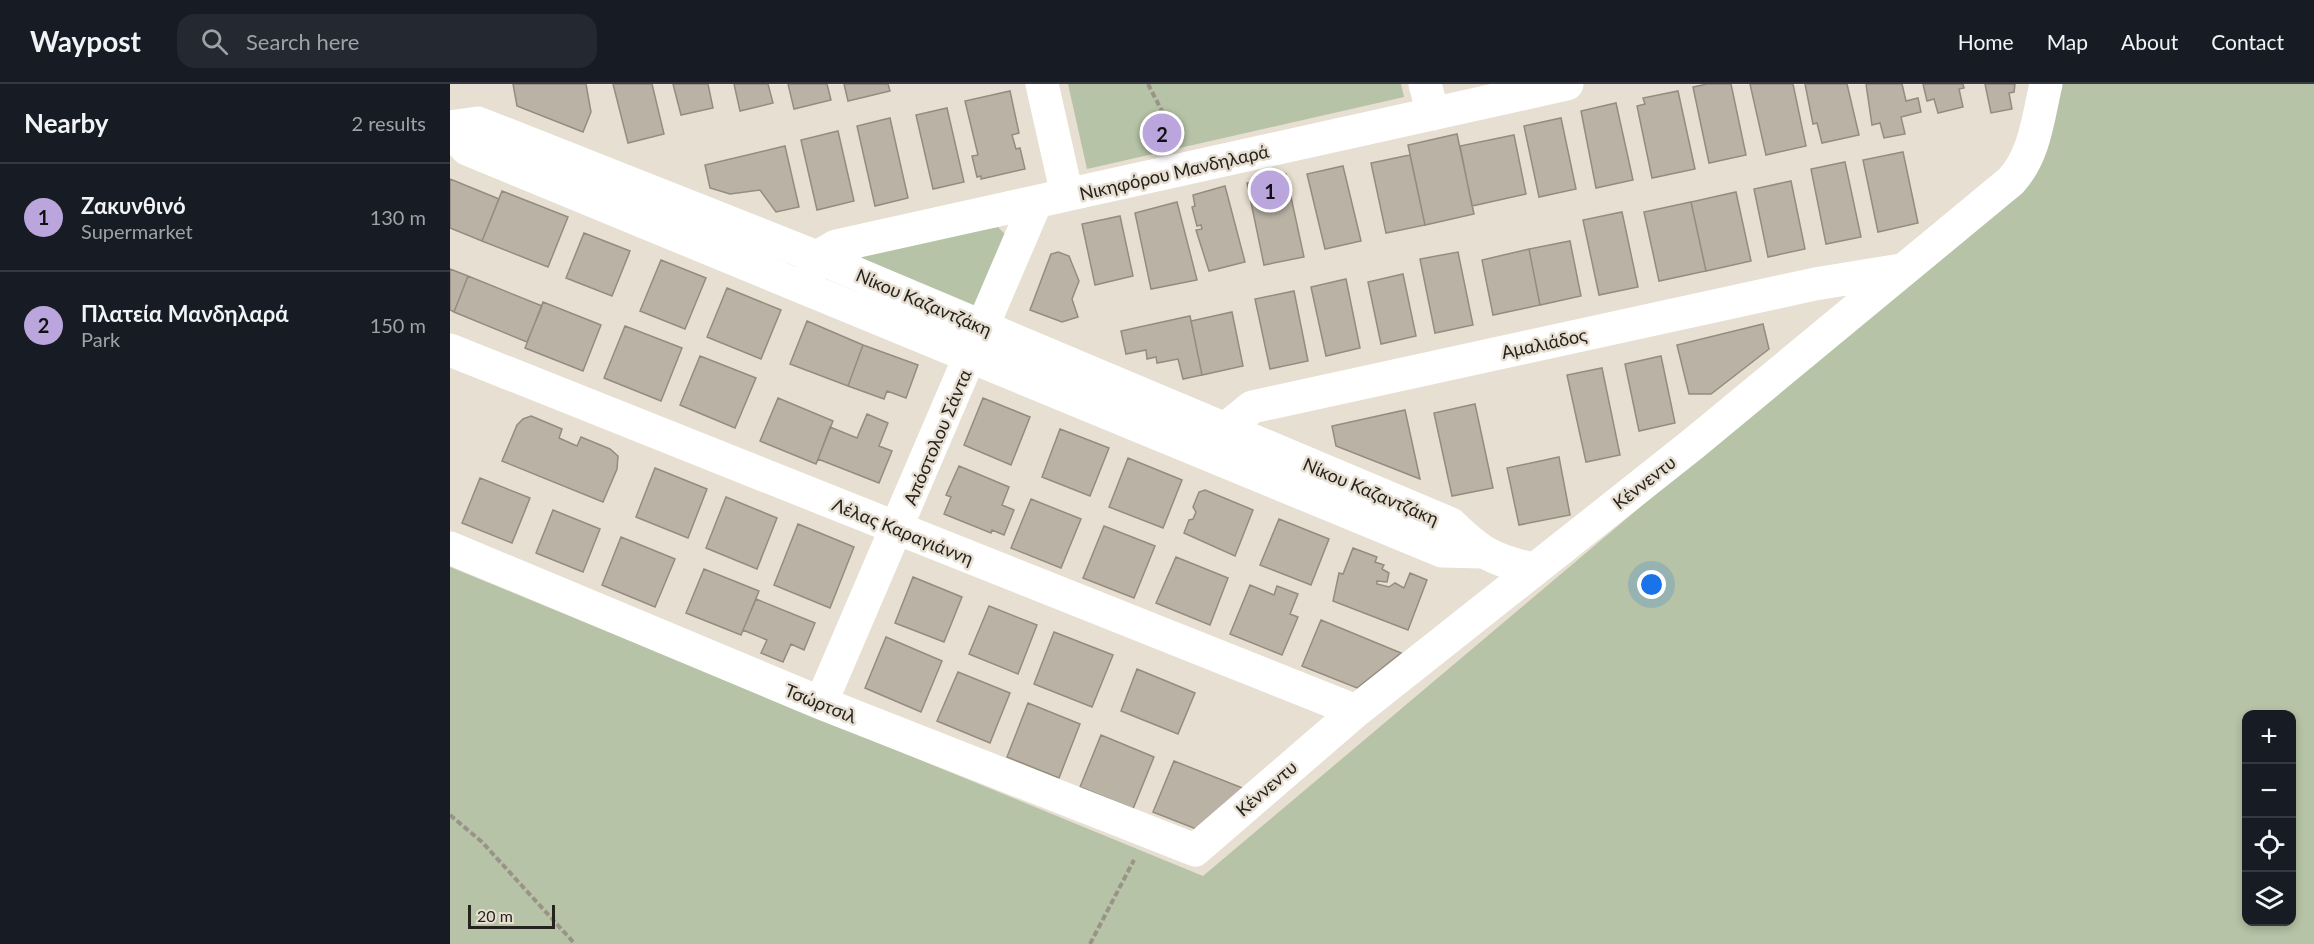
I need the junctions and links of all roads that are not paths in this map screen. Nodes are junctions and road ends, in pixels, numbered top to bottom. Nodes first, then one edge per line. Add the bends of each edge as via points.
1 (1042, 84) edge
2 (1567, 84) edge
3 (2046, 84) edge
4 (1429, 99) edge
5 (450, 129) edge
6 (1052, 199) junction
7 (817, 257) junction
8 (1902, 270) junction
9 (802, 289) junction
10 (984, 327) junction
11 (450, 350) edge
12 (970, 358) junction
13 (1226, 429) junction
14 (1210, 458) junction
15 (898, 529) junction
16 (450, 548) edge
17 (1481, 552) junction
18 (1532, 569) junction
19 (821, 704) junction
20 (1356, 711) junction
21 (1195, 850) joint

1 - 6 street
2 - 4 street, Νικηφόρου Μανδηλαρά
3 - 8 street, Κέννεντυ via 2025,166
4 - 6 street, Νικηφόρου Μανδηλαρά
5 - 7 street, Νίκου Καζαντζάκη via 478,123
5 - 9 street, Νίκου Καζαντζάκη via 467,149
6 - 7 street, Νικηφόρου Μανδηλαρά via 836,246
6 - 10 street, Απόστολου Σάντα
7 - 9 street
7 - 10 street, Νίκου Καζαντζάκη
8 - 13 street, Αμαλιάδος via 1815,284 1252,407
8 - 18 street, Κέννεντυ via 1693,444
9 - 12 street, Νίκου Καζαντζάκη
10 - 12 street, Απόστολου Σάντα
10 - 13 street, Νίκου Καζαντζάκη
11 - 15 street, Λέλας Καραγιάννη
12 - 14 street, Νίκου Καζαντζάκη
12 - 15 street, Απόστολου Σάντα
13 - 14 street, Αμαλιάδος
13 - 17 street, Νίκου Καζαντζάκη via 1450,524
14 - 17 street, Νίκου Καζαντζάκη via 1442,552
15 - 19 street, Απόστολου Σάντα
15 - 20 street, Λέλας Καραγιάννη
16 - 19 street, Τσώρτσιλ
17 - 18 street via 1500,562
18 - 20 street, Κέννεντυ
19 - 21 street, Τσώρτσιλ
20 - 21 street, Κέννεντυ

